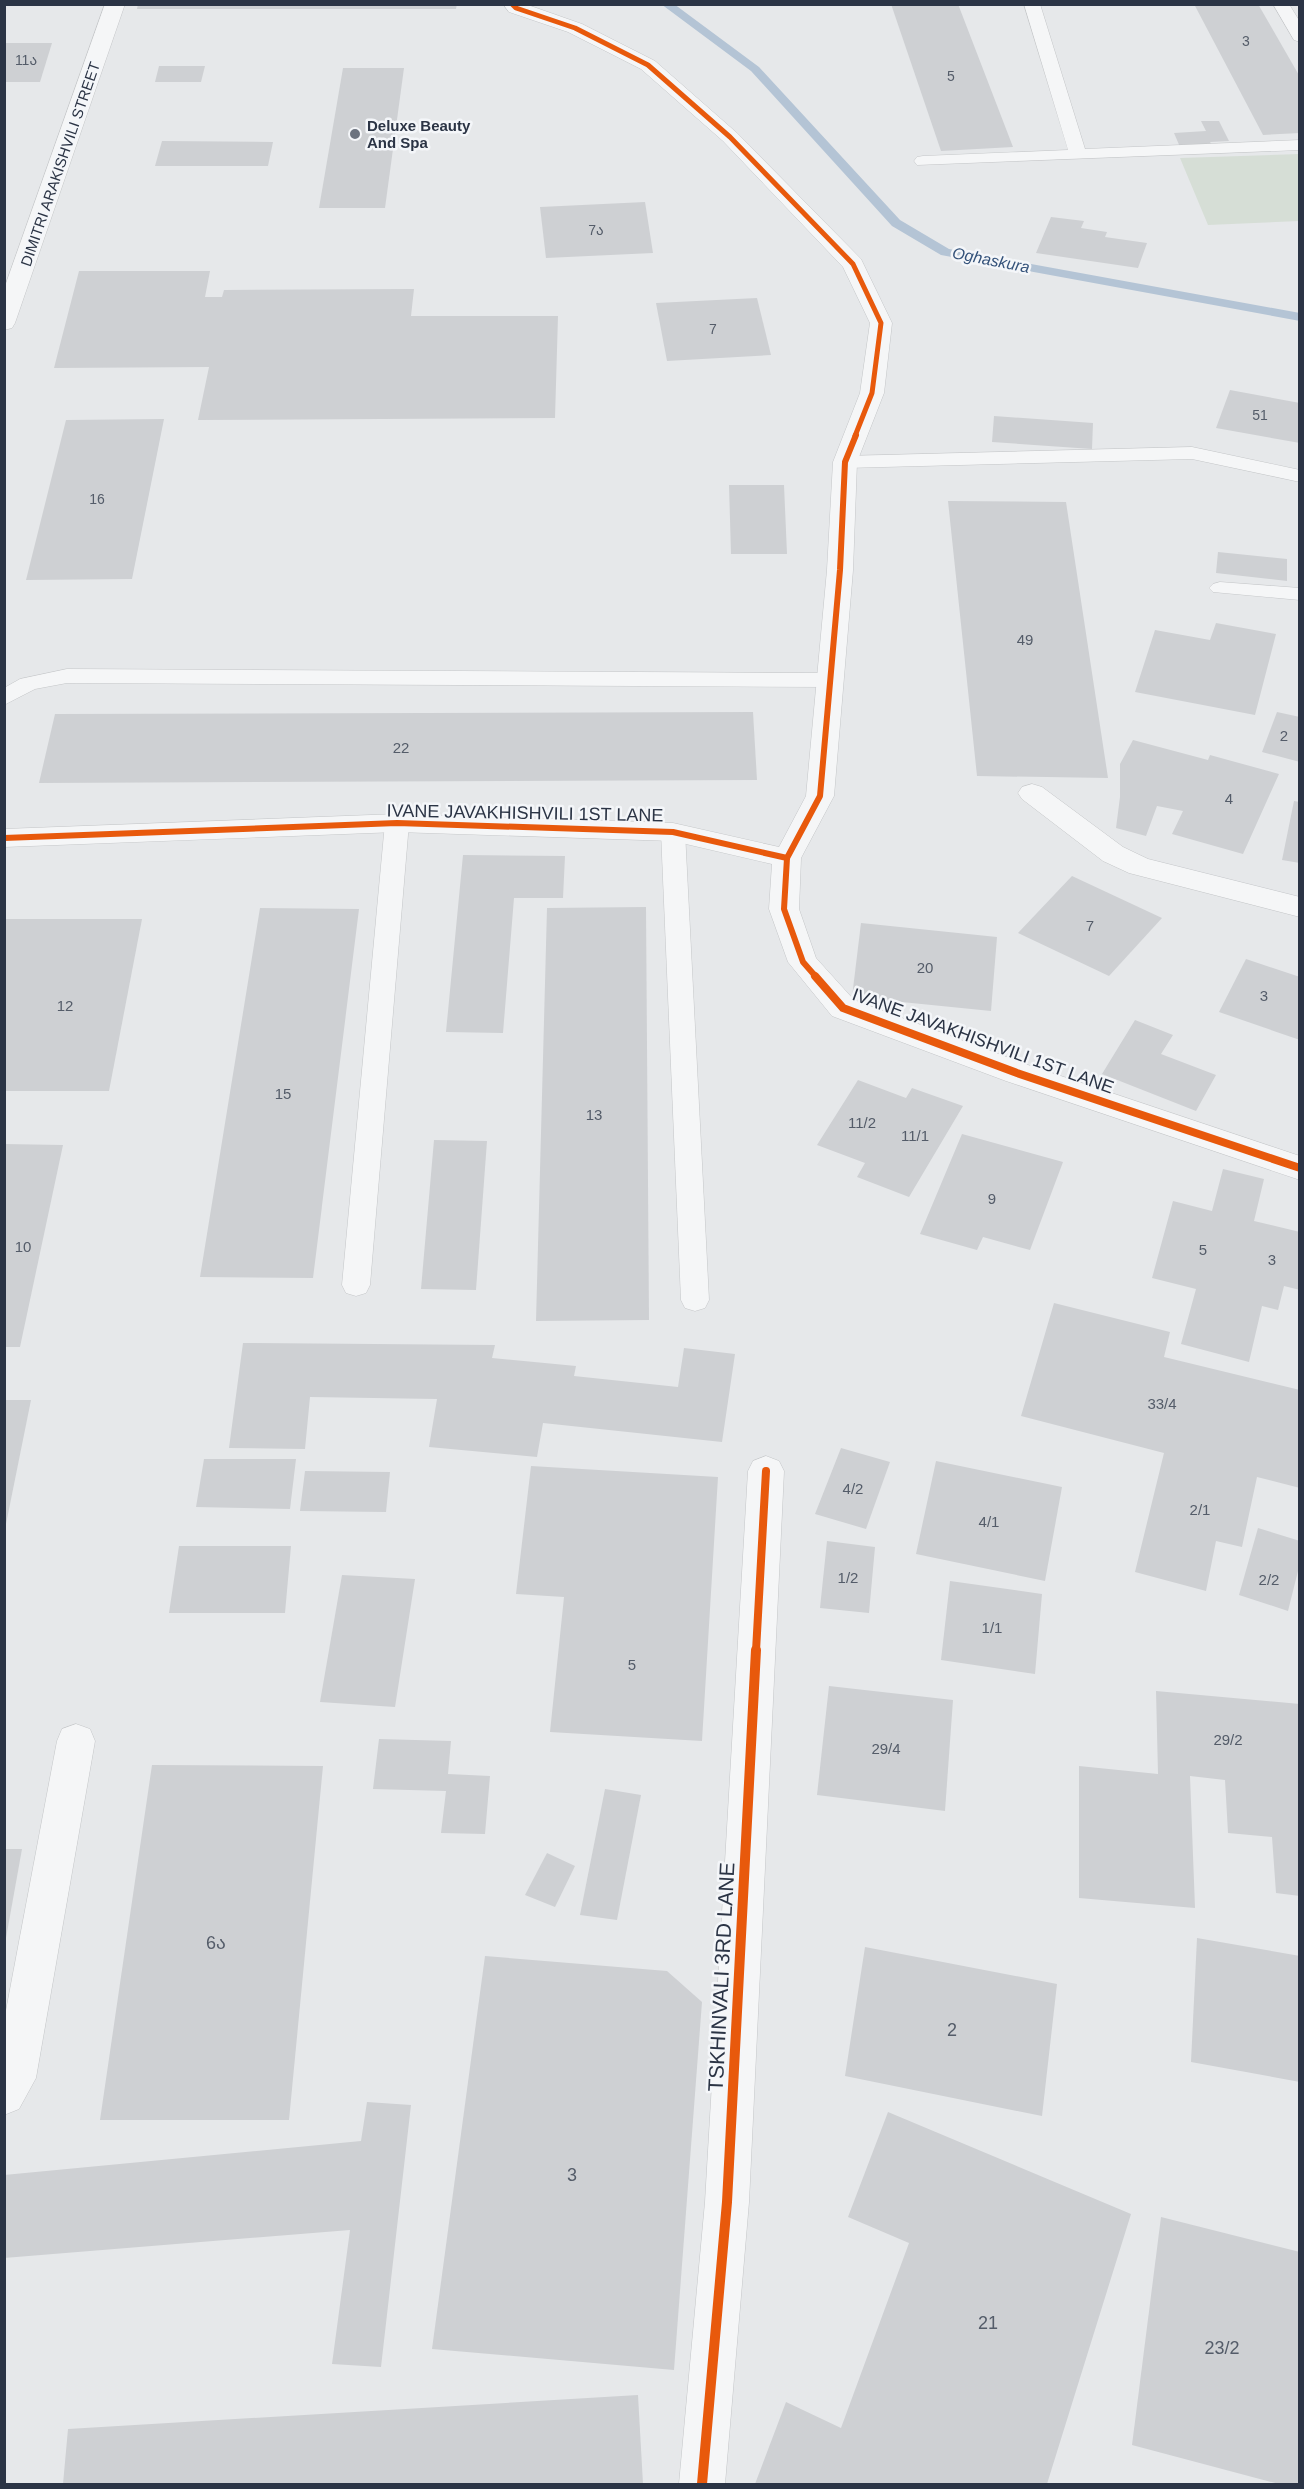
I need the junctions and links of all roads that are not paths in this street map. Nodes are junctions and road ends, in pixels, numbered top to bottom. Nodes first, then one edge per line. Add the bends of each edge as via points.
1 (115, 4) edge
2 (512, 4) edge
3 (1032, 4) edge
4 (1281, 4) edge
5 (1299, 37) edge
6 (1299, 145) edge
7 (1078, 154) junction
8 (923, 160) dead end
9 (4, 323) edge
10 (845, 462) junction
11 (1299, 477) edge
12 (1220, 588) dead end
13 (1299, 594) edge
14 (830, 680) junction
15 (4, 698) edge
16 (1032, 793) dead end
17 (397, 824) junction
18 (673, 832) junction
19 (4, 838) edge
20 (787, 858) junction
21 (1299, 907) edge
22 (1299, 1168) edge
23 (356, 1285) dead end
24 (695, 1300) dead end
25 (766, 1471) dead end
26 (76, 1741) dead end
27 (4, 2094) edge
28 (702, 2484) edge

1 - 9 street, DIMITRI ARAKISHVILI STREET
2 - 10 street via 575,28 648,65 730,137 852,264 881,323 872,393
3 - 7 lane
4 - 5 lane
6 - 7 lane
7 - 8 lane
10 - 11 lane via 1192,453
10 - 14 street
12 - 13 lane
14 - 15 lane via 67,676 28,684
14 - 20 street via 820,796
16 - 21 street via 1113,854 1139,866
17 - 18 street, IVANE JAVAKHISHVILI 1ST LANE
17 - 19 street, IVANE JAVAKHISHVILI 1ST LANE
17 - 23 lane
18 - 20 street, IVANE JAVAKHISHVILI 1ST LANE
18 - 24 lane
20 - 22 street, IVANE JAVAKHISHVILI 1ST LANE via 784,909 803,962 843,1008 1017,1073
25 - 28 street, TSKHINVALI 3RD LANE via 727,2202
26 - 27 street via 15,2078

